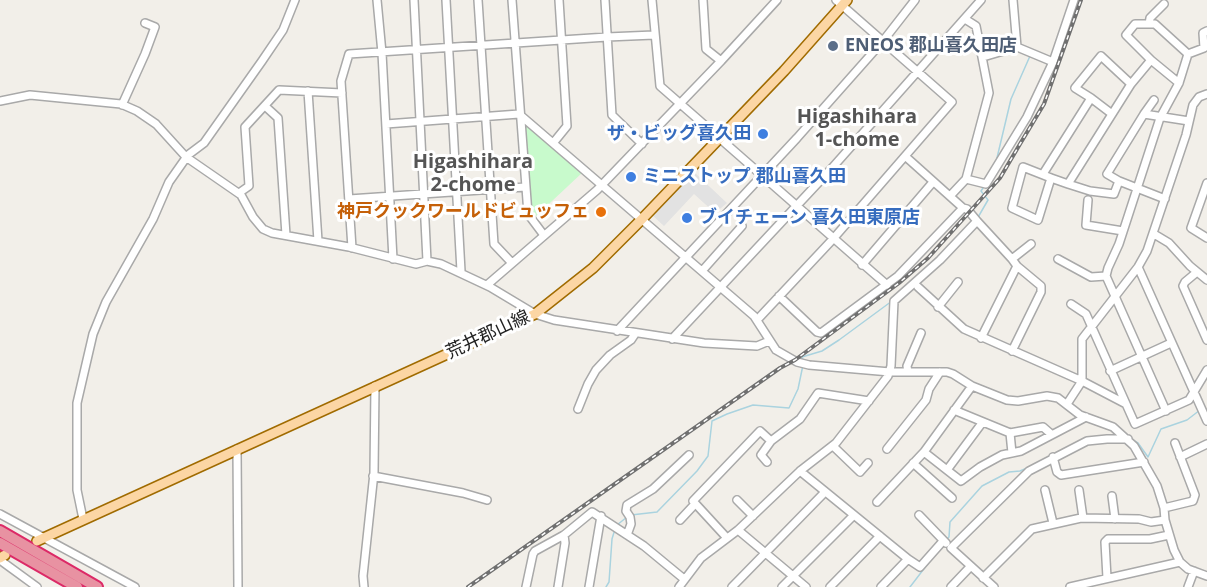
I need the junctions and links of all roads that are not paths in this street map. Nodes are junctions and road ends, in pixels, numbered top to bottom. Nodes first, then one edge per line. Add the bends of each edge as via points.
1 (295, 0) edge
2 (377, 0) edge
3 (414, 0) edge
4 (446, 0) edge
5 (478, 0) edge
6 (512, 0) edge
7 (559, 0) edge
8 (605, 0) edge
9 (651, 0) edge
10 (703, 0) edge
11 (777, 0) edge
12 (915, 0) edge
13 (981, 0) edge
14 (1013, 0) edge
15 (1074, 0) edge
16 (842, 2) edge
17 (1164, 4) dead end
18 (965, 19) junction
19 (145, 23) dead end
20 (1149, 24) junction
21 (1207, 32) edge
22 (654, 35) junction
23 (607, 36) junction
24 (562, 40) junction
25 (882, 41) junction
26 (515, 43) junction
27 (481, 46) junction
28 (1017, 47) junction
29 (448, 49) junction
30 (416, 50) junction
31 (382, 53) junction
32 (1188, 54) junction
33 (983, 57) junction
34 (1151, 60) junction
35 (721, 61) junction
36 (1053, 62) junction
37 (918, 71) junction
38 (1179, 82) junction
39 (1131, 84) junction
40 (308, 91) junction
41 (342, 93) junction
42 (1207, 94) edge
43 (1091, 98) junction
44 (1154, 100) dead end
45 (0, 101) edge
46 (680, 104) junction
47 (122, 105) junction
48 (265, 106) junction
49 (519, 114) junction
50 (1112, 114) junction
51 (1144, 114) junction
52 (486, 117) junction
53 (1160, 118) junction
54 (452, 119) junction
55 (419, 121) junction
56 (1189, 121) junction
57 (386, 124) junction
58 (719, 139) junction
59 (554, 142) junction
60 (642, 144) junction
61 (905, 156) junction
62 (186, 157) junction
63 (1042, 174) junction
64 (762, 176) junction
65 (1051, 178) junction
66 (966, 179) junction
67 (1119, 181) junction
68 (933, 182) junction
69 (1207, 183) edge
70 (603, 184) junction
71 (1068, 184) junction
72 (525, 187) junction
73 (1137, 187) junction
74 (490, 189) junction
75 (457, 191) junction
76 (239, 193) junction
77 (423, 193) junction
78 (1206, 194) edge
79 (389, 196) junction
80 (950, 196) junction
81 (349, 199) junction
82 (1165, 199) junction
83 (1088, 200) dead end
84 (796, 206) junction
85 (963, 208) junction
86 (642, 219) junction
87 (977, 221) junction
88 (742, 226) dead end
89 (1123, 231) junction
90 (543, 234) junction
91 (1154, 234) junction
92 (286, 235) junction
93 (1207, 238) edge
94 (833, 239) junction
95 (318, 241) junction
96 (1031, 244) dead end
97 (352, 248) junction
98 (686, 257) junction
99 (393, 259) junction
100 (1012, 259) junction
101 (1058, 259) dead end
102 (428, 261) junction
103 (512, 263) junction
104 (862, 265) junction
105 (1017, 266) junction
106 (1138, 267) junction
107 (702, 271) junction
108 (461, 272) junction
109 (1197, 272) junction
110 (1106, 276) junction
111 (1207, 280) edge
112 (958, 282) dead end
113 (487, 285) junction
114 (888, 285) junction
115 (918, 286) dead end
116 (722, 288) junction
117 (779, 296) junction
118 (1115, 297) junction
119 (1071, 304) dead end
120 (938, 307) junction
121 (536, 314) junction
122 (757, 320) junction
123 (1092, 328) junction
124 (617, 331) junction
125 (634, 333) junction
126 (921, 333) dead end
127 (981, 338) junction
128 (672, 339) junction
129 (1207, 340) edge
130 (769, 341) junction
131 (1172, 343) junction
132 (1012, 351) junction
133 (1142, 357) junction
134 (1207, 370) edge
135 (1110, 371) junction
136 (890, 372) junction
137 (908, 372) junction
138 (940, 372) junction
139 (1082, 381) junction
140 (375, 386) junction
141 (972, 386) junction
142 (1194, 391) junction
143 (869, 401) junction
144 (1067, 404) junction
145 (1126, 404) junction
146 (579, 409) dead end
147 (954, 410) junction
148 (1166, 411) junction
149 (1086, 417) junction
150 (1207, 421) edge
151 (982, 423) junction
152 (1010, 433) junction
153 (1051, 434) junction
154 (1128, 439) junction
155 (771, 441) junction
156 (1175, 444) dead end
157 (1207, 444) edge
158 (833, 446) junction
159 (237, 449) junction
160 (887, 449) dead end
161 (924, 452) junction
162 (1012, 453) junction
163 (689, 454) dead end
164 (1053, 457) junction
165 (1180, 457) junction
166 (767, 462) dead end
167 (1144, 462) junction
168 (913, 463) junction
169 (868, 464) dead end
170 (947, 470) junction
171 (800, 471) junction
172 (373, 476) junction
173 (1045, 490) dead end
174 (1079, 490) dead end
175 (825, 492) junction
176 (1112, 496) dead end
177 (952, 498) dead end
178 (487, 500) dead end
179 (737, 500) dead end
180 (877, 502) dead end
181 (695, 504) junction
182 (1164, 508) junction
183 (0, 514) edge
184 (854, 515) junction
185 (919, 515) dead end
186 (601, 516) junction
187 (753, 516) junction
188 (1083, 518) junction
189 (83, 519) junction
190 (1115, 519) junction
191 (680, 520) dead end
192 (1164, 520) junction
193 (1053, 523) junction
194 (738, 530) junction
195 (0, 531) edge
196 (564, 535) junction
197 (627, 535) junction
198 (1169, 535) junction
199 (880, 536) junction
200 (727, 538) junction
201 (41, 539) junction
202 (944, 541) junction
203 (0, 543) edge
204 (951, 548) junction
205 (765, 554) junction
206 (2, 558) edge
207 (908, 559) junction
208 (1180, 562) junction
209 (970, 567) junction
210 (1194, 571) junction
211 (793, 576) junction
212 (1207, 576) edge
213 (983, 578) junction
214 (1107, 578) junction
215 (684, 579) junction
216 (37, 587) edge
217 (77, 587) edge
218 (97, 587) edge
219 (135, 587) edge
220 (238, 587) edge
221 (364, 587) edge
222 (526, 587) edge
223 (558, 587) edge
224 (588, 587) edge
225 (679, 587) edge
226 (732, 587) edge
227 (782, 587) edge
228 (806, 587) edge
229 (830, 587) edge
230 (881, 587) edge
231 (951, 587) edge
232 (994, 587) edge
233 (1070, 587) edge
234 (1188, 587) edge

1 - 62 street via 283,30 262,61 204,143
2 - 31 street
3 - 30 street
4 - 29 street
5 - 27 street
6 - 26 street
7 - 24 street
8 - 23 street
9 - 22 street
10 - 35 street via 706,49
11 - 35 street
12 - 25 street
13 - 18 street
14 - 28 street
15 - 36 street
16 - 25 street
16 - 58 main road, 荒井郡山線
17 - 20 street
18 - 33 street via 976,26
18 - 37 street
19 - 47 street via 155,27
20 - 32 street via 1155,24
20 - 34 street via 1135,24 1126,35
21 - 32 street via 1203,33 1204,48
22 - 23 street
22 - 46 street via 659,84
23 - 24 street
23 - 60 street via 612,115
24 - 26 street
24 - 59 street via 567,126
25 - 37 street
25 - 64 street
26 - 27 street
26 - 49 street
27 - 29 street
27 - 52 street
28 - 33 street
28 - 36 street
29 - 30 street
29 - 54 street
30 - 31 street
30 - 55 street
31 - 41 street via 349,54 341,81
31 - 57 street
32 - 38 street
33 - 66 street via 989,98
34 - 38 street
34 - 39 street
35 - 46 street
36 - 66 street via 1027,117 986,184
37 - 61 street via 952,102
37 - 84 street
38 - 53 street
39 - 43 street via 1101,56 1075,88
39 - 50 street
40 - 41 street
40 - 48 street via 279,90
40 - 95 street
41 - 81 street
42 - 56 street via 1197,99
43 - 50 street
43 - 63 street
44 - 51 street
45 - 47 street via 30,95
46 - 58 street
46 - 60 street
47 - 62 street via 156,124
48 - 76 street via 245,127 249,186
48 - 92 street via 278,118
49 - 52 street
49 - 59 street
49 - 72 street
50 - 71 street
51 - 53 street
51 - 67 street via 1107,174
52 - 54 street
52 - 74 street
53 - 56 street
53 - 73 street
54 - 55 street
54 - 75 street
55 - 57 street
55 - 77 street
56 - 82 street
57 - 79 street
58 - 64 street
58 - 86 main road, 荒井郡山線
59 - 70 street
60 - 70 street
61 - 68 street
61 - 94 street
62 - 76 street
62 - 189 street via 124,266 93,334 77,403 77,490
63 - 65 street
63 - 65 street via 1023,167 1011,208 1038,220
64 - 84 street
64 - 98 street
65 - 71 street
66 - 80 street
67 - 71 street via 1114,194
67 - 73 street
68 - 80 street
68 - 104 street
69 - 78 street
70 - 86 street
70 - 90 street
72 - 74 street
72 - 90 street via 528,214
73 - 82 street
73 - 89 street
74 - 75 street
74 - 103 street via 494,244
75 - 77 street
75 - 108 street
76 - 92 street via 263,229
77 - 79 street
77 - 102 street
78 - 93 street via 1191,228
79 - 81 street
79 - 99 street
80 - 85 street
81 - 97 street
82 - 91 street
83 - 89 street via 1086,225
84 - 94 street
84 - 116 street
85 - 87 street
85 - 114 street
86 - 98 street
86 - 121 main road, 荒井郡山線 via 593,268
87 - 100 street
87 - 136 street via 893,302
88 - 107 street
89 - 110 street
90 - 103 street
91 - 106 street
91 - 109 street via 1169,243
92 - 95 street
94 - 104 street
94 - 117 street
95 - 97 street
96 - 100 street
97 - 99 street
98 - 107 street
98 - 124 street
99 - 102 street via 416,264
100 - 105 street
101 - 110 street via 1091,277
102 - 108 street
103 - 113 street
104 - 114 street
105 - 127 street
105 - 132 street via 1041,286 1041,292
106 - 118 street
106 - 131 street
107 - 116 street
108 - 113 street
109 - 111 street
109 - 129 street via 1183,286
110 - 118 street
112 - 120 street
113 - 121 street
114 - 117 street via 821,333
115 - 120 street
116 - 122 street
116 - 128 street
117 - 122 street
118 - 123 street
118 - 133 street
119 - 123 street via 1086,314
120 - 127 street
121 - 124 street
121 - 140 main road, 荒井郡山線
122 - 130 street
123 - 135 street
123 - 139 street via 1082,339
124 - 125 street
125 - 128 street
125 - 146 street via 596,370
126 - 137 street
127 - 132 street
128 - 130 street via 749,346
130 - 136 street via 780,352 804,364
131 - 133 street
131 - 142 street
132 - 139 street
133 - 135 street
133 - 148 street
134 - 142 street
135 - 145 street
136 - 137 street
136 - 143 street
137 - 138 street
138 - 141 street via 953,374
138 - 160 street via 926,400
139 - 144 street
139 - 145 street
140 - 159 main road, 荒井郡山線
140 - 172 street
141 - 144 street via 1007,400 1052,397
141 - 147 street
142 - 148 street via 1189,400
142 - 150 street
143 - 155 street via 818,393 801,419
143 - 158 street
144 - 149 street
145 - 148 street via 1135,424
147 - 151 street
147 - 161 street
149 - 153 street
149 - 154 street via 1113,427
151 - 152 street
151 - 170 street
152 - 153 street via 1043,427
152 - 162 street
153 - 162 street
154 - 164 street via 1087,441
154 - 167 street
155 - 166 street via 761,455
155 - 181 street via 760,430 693,501
156 - 165 street
157 - 165 street
158 - 169 street via 860,472
158 - 171 street
159 - 189 main road, 荒井郡山線
159 - 220 street
161 - 168 street
161 - 170 street
162 - 170 street via 1002,454 961,481
163 - 197 street via 653,489 627,505 632,525
164 - 167 street via 1061,475
164 - 204 street via 1029,471
165 - 182 street via 1195,495 1191,502
167 - 182 street
168 - 177 street
168 - 180 street
171 - 175 street
171 - 187 street
172 - 178 street
172 - 221 street
173 - 193 street
174 - 188 street
175 - 184 street
175 - 205 street
176 - 190 street
179 - 187 street
181 - 191 street
181 - 200 street
182 - 192 street
183 - 201 street
184 - 199 street
184 - 211 street
185 - 202 street
186 - 196 street via 588,513
186 - 197 street
186 - 224 street
187 - 194 street
188 - 190 street
188 - 193 street
189 - 201 main road, 荒井郡山線
190 - 192 street
192 - 198 street
193 - 213 street via 1028,531
194 - 200 street
194 - 205 street
195 - 218 highway
196 - 222 street via 533,554
196 - 223 street
197 - 215 street
198 - 208 street
198 - 214 street via 1108,539
199 - 207 street
199 - 229 street
200 - 215 street via 701,558
201 - 219 street
202 - 204 street
202 - 207 street via 920,567
203 - 217 highway
204 - 209 street
205 - 211 street
205 - 226 street
206 - 216 street
207 - 230 street
208 - 210 street
208 - 214 street
209 - 213 street
209 - 231 street
210 - 212 street
210 - 234 street
211 - 227 street
211 - 228 street
213 - 232 street
214 - 233 street
215 - 225 street

